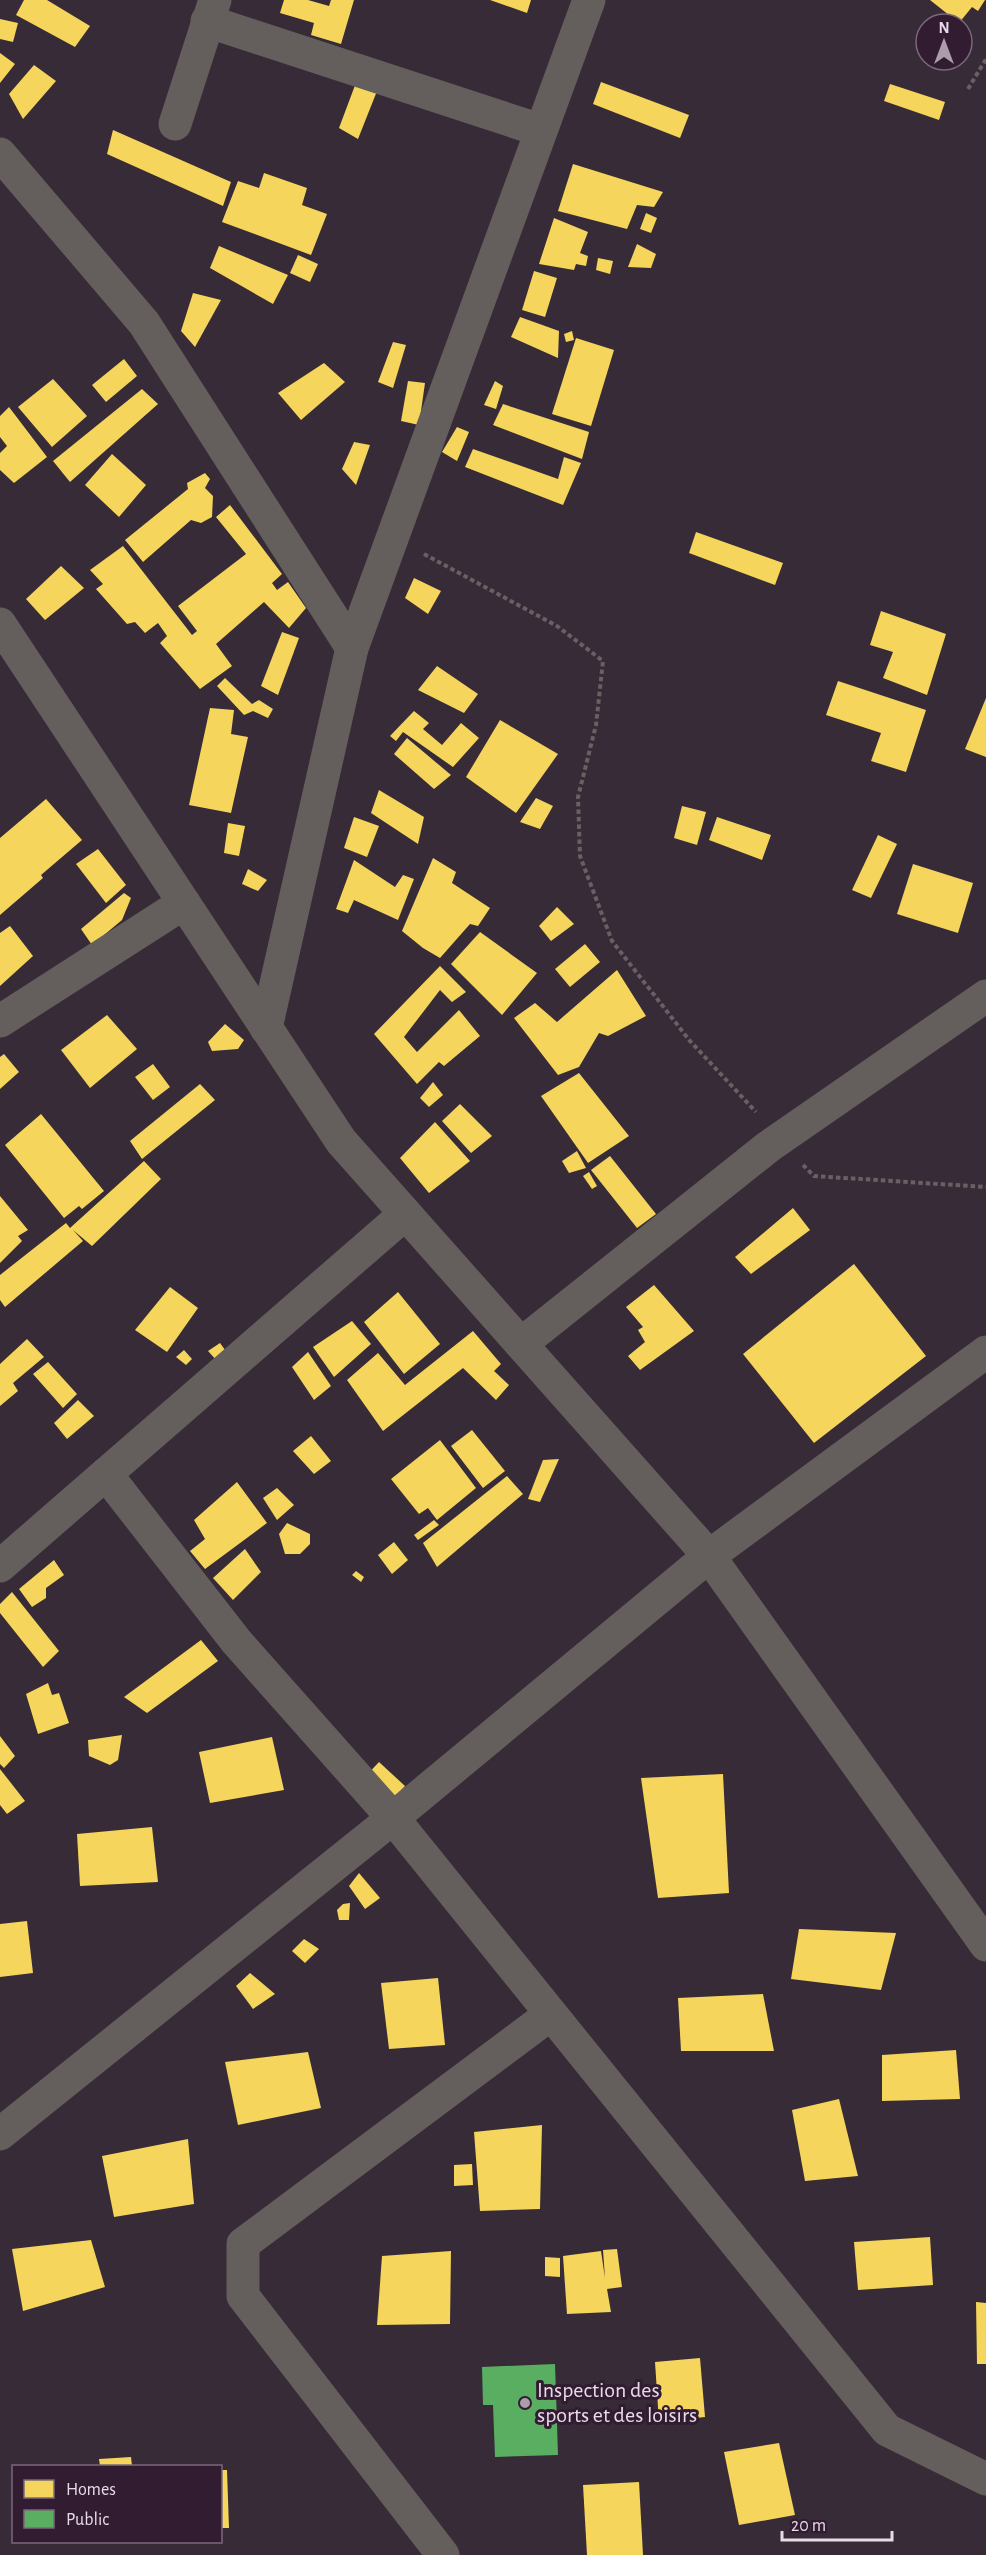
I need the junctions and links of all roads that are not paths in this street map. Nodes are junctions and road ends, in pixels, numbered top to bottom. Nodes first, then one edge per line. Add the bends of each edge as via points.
1 (590, 0) edge
2 (211, 11) edge
3 (175, 124) dead end
4 (540, 130) junction
5 (0, 154) edge
6 (0, 624) edge
7 (352, 648) junction
8 (184, 903) junction
9 (986, 996) edge
10 (0, 1021) edge
11 (266, 1028) junction
12 (405, 1214) junction
13 (521, 1344) junction
14 (986, 1352) edge
15 (106, 1474) junction
16 (709, 1556) junction
17 (0, 1566) edge
18 (393, 1818) junction
19 (986, 1945) edge
20 (551, 2014) junction
21 (0, 2134) edge
22 (986, 2479) edge
23 (443, 2555) edge

1 - 4 street
2 - 3 street
2 - 4 street
4 - 7 street
5 - 7 street via 144,323
6 - 8 street
7 - 11 street
8 - 10 street
8 - 11 street
9 - 13 street via 780,1138
11 - 12 street via 340,1141
12 - 13 street
12 - 15 street
13 - 16 street
14 - 16 street
15 - 17 street
15 - 18 street via 236,1641
16 - 18 street
16 - 19 street
18 - 20 street
18 - 21 street
20 - 22 street via 887,2430
20 - 23 street via 243,2244 243,2296

